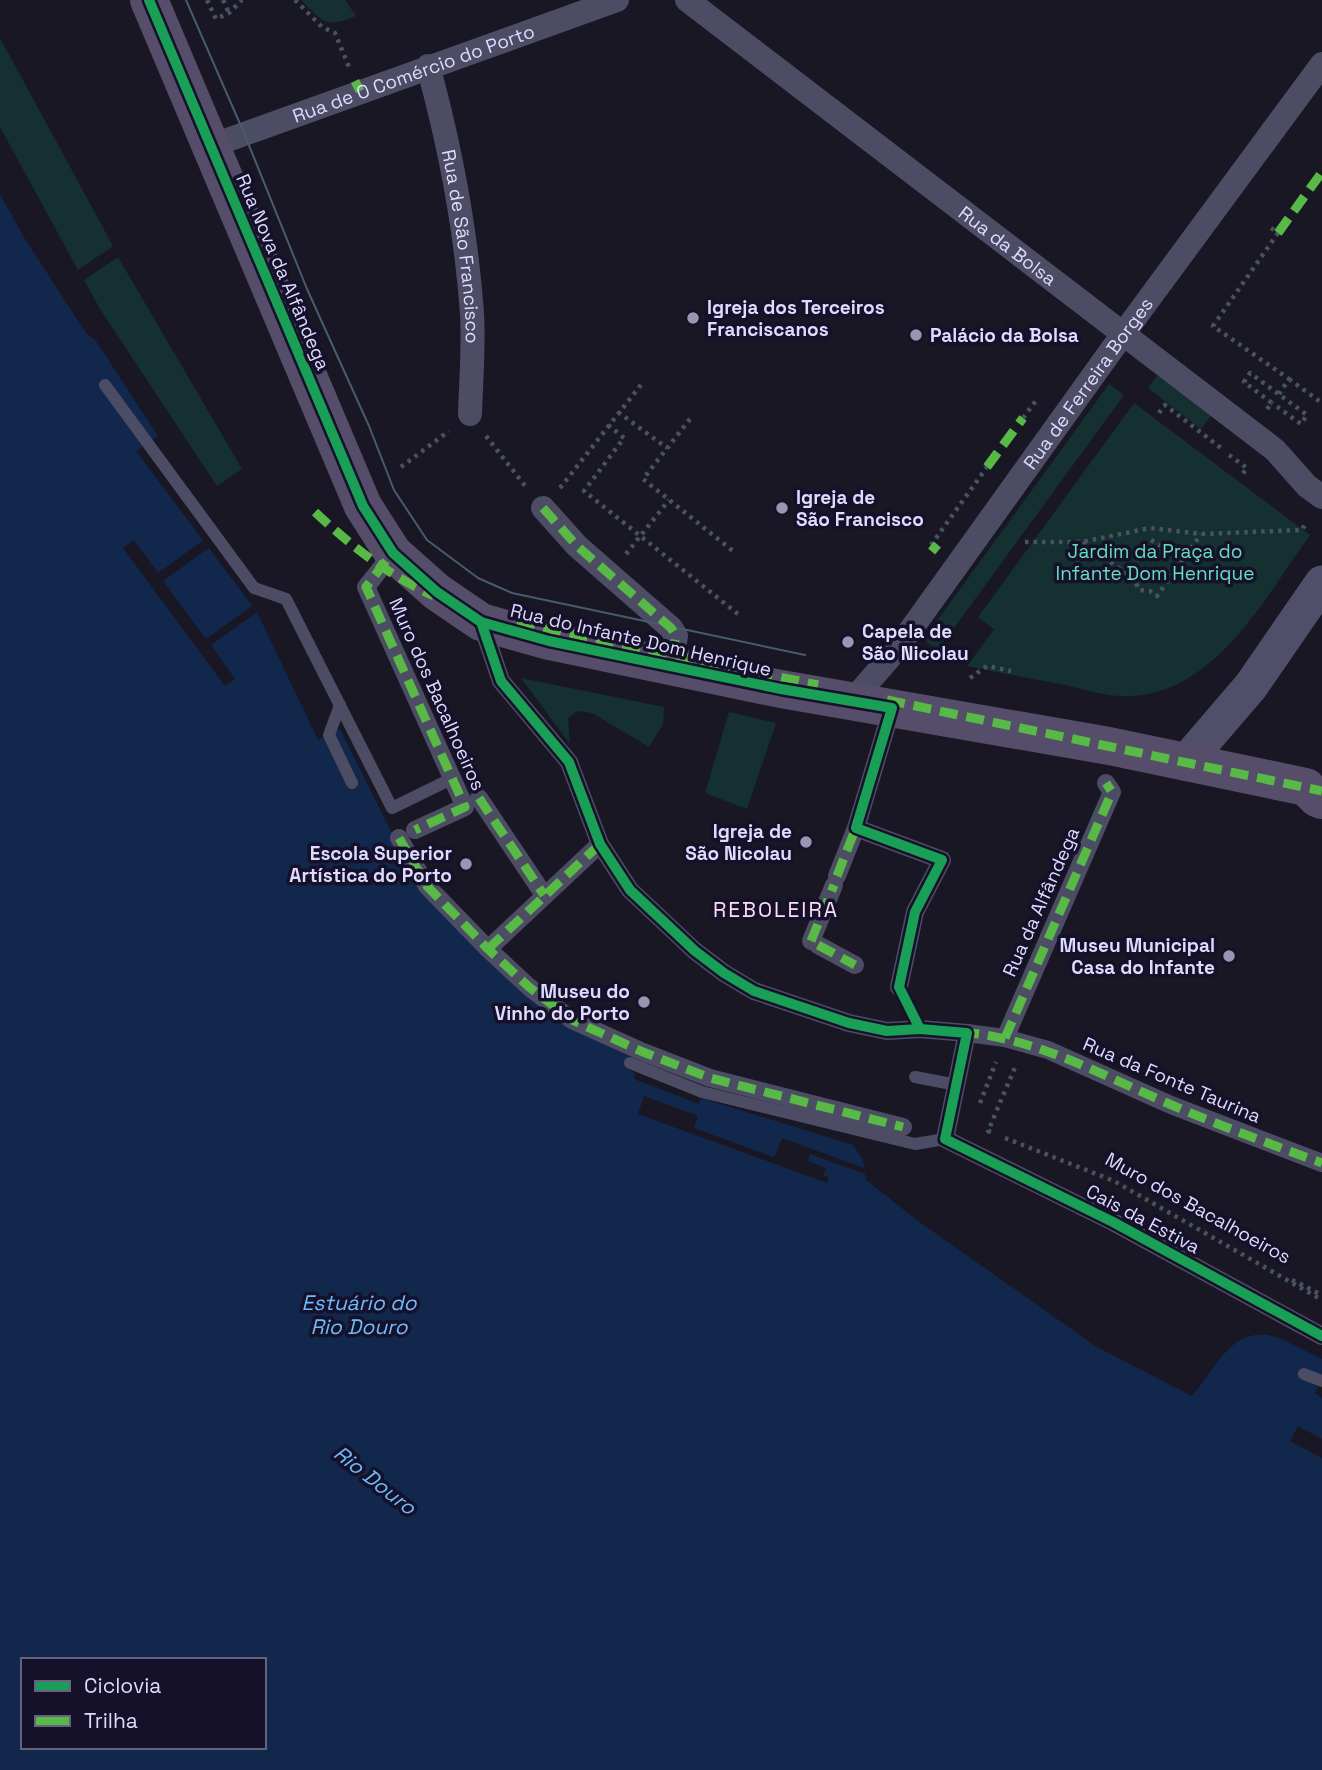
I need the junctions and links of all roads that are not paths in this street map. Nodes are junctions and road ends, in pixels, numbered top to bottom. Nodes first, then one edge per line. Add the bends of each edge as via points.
1 (149, 0) edge
2 (617, 0) edge
3 (687, 0) edge
4 (1322, 64) edge
5 (431, 74) junction
6 (211, 146) junction
7 (471, 232) dead end
8 (1123, 334) junction
9 (104, 385) dead end
10 (470, 414) road end
11 (1322, 497) edge
12 (543, 508) road end
13 (393, 553) junction
14 (1322, 583) edge
15 (481, 622) junction
16 (670, 666) junction
17 (852, 701) junction
18 (340, 705) junction
19 (892, 708) junction
20 (1185, 763) junction
21 (451, 779) junction
22 (352, 783) dead end
23 (1106, 783) dead end
24 (1317, 788) edge
25 (479, 798) dead end
26 (856, 828) junction
27 (600, 844) junction
28 (544, 895) junction
29 (488, 948) junction
30 (858, 967) dead end
31 (899, 987) dead end
32 (967, 1033) junction
33 (1005, 1038) junction
34 (630, 1063) dead end
35 (915, 1077) dead end
36 (957, 1085) junction
37 (903, 1127) dead end
38 (946, 1139) junction
39 (1322, 1163) edge
40 (1322, 1336) edge
41 (1304, 1374) dead end
42 (1322, 1381) edge

1 - 6 main road, Rua Nova da Alfândega
2 - 5 street, Rua de O Comércio do Porto
3 - 8 street, Rua da Bolsa
4 - 8 street, Rua de Ferreira Borges
5 - 6 street, Rua de O Comércio do Porto via 357,86
5 - 7 street, Rua de São Francisco via 447,93
5 - 10 street, Rua de São Francisco via 452,172 471,302
6 - 13 main road, Rua Nova da Alfândega via 363,506
8 - 11 street, Rua da Bolsa via 1275,450
8 - 17 street, Rua de Ferreira Borges via 897,649
9 - 18 lane via 254,588 286,599
12 - 16 street via 577,546 671,628 676,636
13 - 15 main road, Rua do Infante Dom Henrique via 437,592
13 - 21 street, Muro dos Bacalhoeiros via 366,587
14 - 20 main road via 1251,686
15 - 16 main road, Rua do Infante Dom Henrique
15 - 27 street, Rua da Fonte Taurina via 501,681 569,762
16 - 17 main road, Rua do Infante Dom Henrique
17 - 19 main road, Rua do Infante Dom Henrique
18 - 21 lane via 392,808
18 - 22 lane via 329,735
19 - 20 main road, Rua do Infante Dom Henrique
19 - 26 street
20 - 24 main road, Rua do Infante Dom Henrique
21 - 29 street, Muro dos Bacalhoeiros via 465,807 407,834 427,886
23 - 33 street, Rua da Alfândega via 1112,792
25 - 28 street
26 - 30 street via 814,943
26 - 31 street via 942,860 915,912
27 - 28 street
27 - 32 street, Rua da Fonte Taurina via 630,890 695,951 754,991 887,1031
28 - 29 street
29 - 37 street, Muro dos Bacalhoeiros via 572,1020 643,1052 710,1078
32 - 33 street, Rua da Fonte Taurina
32 - 36 street
33 - 39 street, Rua da Fonte Taurina via 1048,1050 1171,1105
34 - 38 lane via 702,1092 915,1144
35 - 36 lane
36 - 38 street
38 - 40 street, Cais da Estiva via 1113,1222
41 - 42 lane

